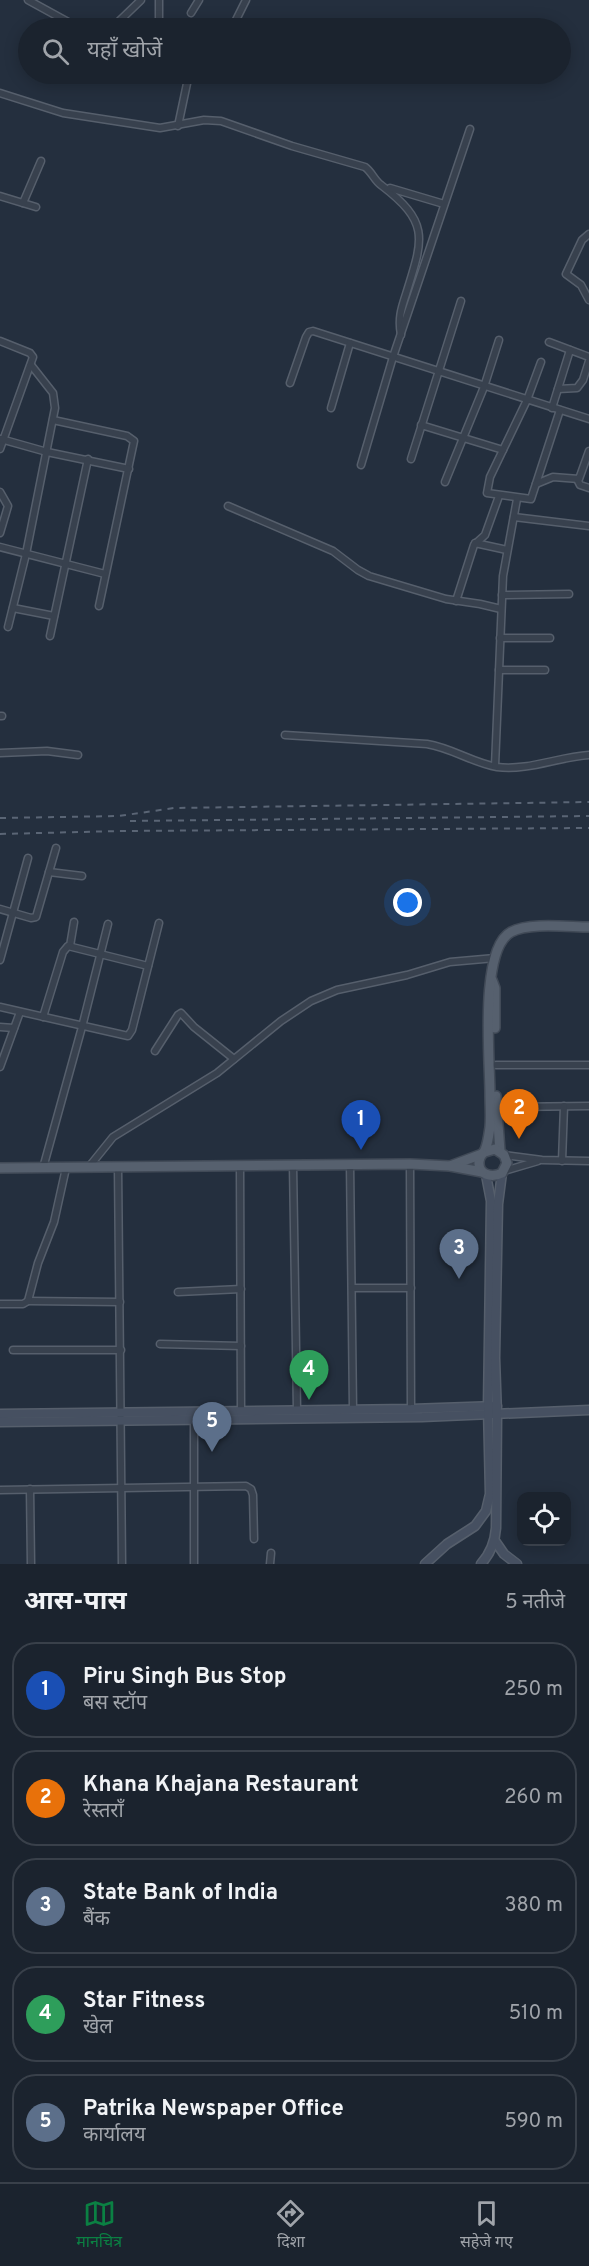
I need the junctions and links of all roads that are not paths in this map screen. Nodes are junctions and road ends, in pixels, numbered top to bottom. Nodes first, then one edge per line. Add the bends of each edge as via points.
1 (28, 0) edge
2 (141, 0) edge
3 (159, 0) edge
4 (199, 0) edge
5 (246, 0) edge
6 (191, 13) dead end
7 (61, 18) edge
8 (122, 18) edge
9 (159, 18) edge
10 (237, 18) edge
11 (187, 84) edge
12 (0, 93) edge
13 (178, 126) junction
14 (470, 129) dead end
15 (41, 161) dead end
16 (385, 187) junction
17 (405, 193) junction
18 (0, 196) edge
19 (23, 203) junction
20 (444, 204) junction
21 (36, 207) dead end
22 (410, 213) junction
23 (589, 234) edge
24 (420, 240) junction
25 (432, 241) junction
26 (417, 287) junction
27 (404, 299) junction
28 (589, 300) edge
29 (461, 301) dead end
30 (401, 335) junction
31 (499, 340) dead end
32 (0, 341) edge
33 (549, 342) dead end
34 (350, 343) junction
35 (570, 350) junction
36 (393, 357) junction
37 (589, 359) edge
38 (541, 363) dead end
39 (32, 365) junction
40 (438, 372) junction
41 (290, 383) dead end
42 (484, 387) junction
43 (558, 389) junction
44 (527, 400) junction
45 (331, 408) dead end
46 (552, 408) junction
47 (560, 410) junction
48 (589, 419) edge
49 (53, 420) junction
50 (422, 425) junction
51 (464, 438) junction
52 (2, 439) edge
53 (0, 449) edge
54 (503, 450) junction
55 (589, 450) edge
56 (47, 452) junction
57 (88, 459) junction
58 (411, 459) dead end
59 (361, 465) dead end
60 (129, 469) junction
61 (577, 479) junction
62 (445, 482) dead end
63 (536, 484) junction
64 (589, 488) edge
65 (0, 492) edge
66 (499, 496) junction
67 (517, 499) junction
68 (228, 506) dead end
69 (514, 517) junction
70 (589, 526) edge
71 (0, 533) edge
72 (475, 543) junction
73 (0, 547) edge
74 (507, 550) junction
75 (26, 554) junction
76 (65, 565) junction
77 (105, 574) junction
78 (569, 594) dead end
79 (502, 595) junction
80 (456, 601) junction
81 (99, 606) dead end
82 (13, 608) junction
83 (501, 609) junction
84 (54, 616) junction
85 (8, 627) dead end
86 (50, 636) dead end
87 (500, 638) junction
88 (550, 638) dead end
89 (499, 670) junction
90 (545, 670) dead end
91 (285, 735) dead end
92 (0, 753) edge
93 (78, 754) dead end
94 (589, 755) edge
95 (495, 766) junction
96 (56, 848) dead end
97 (28, 858) dead end
98 (49, 872) junction
99 (82, 876) dead end
100 (0, 909) edge
101 (14, 912) junction
102 (75, 922) dead end
103 (159, 923) dead end
104 (108, 924) dead end
105 (589, 927) edge
106 (70, 946) junction
107 (100, 954) junction
108 (495, 958) junction
109 (0, 960) edge
110 (148, 966) junction
111 (491, 977) junction
112 (0, 1007) edge
113 (20, 1012) junction
114 (44, 1017) junction
115 (0, 1027) edge
116 (82, 1027) junction
117 (14, 1028) junction
118 (155, 1051) dead end
119 (234, 1059) junction
120 (496, 1065) junction
121 (589, 1065) edge
122 (0, 1067) edge
123 (564, 1106) junction
124 (589, 1106) edge
125 (496, 1107) junction
126 (483, 1153) junction
127 (502, 1153) junction
128 (542, 1161) junction
129 (562, 1161) junction
130 (589, 1161) edge
131 (350, 1164) junction
132 (410, 1164) junction
133 (293, 1166) junction
134 (450, 1166) junction
135 (118, 1167) junction
136 (240, 1167) junction
137 (0, 1168) edge
138 (43, 1168) junction
139 (66, 1168) junction
140 (88, 1168) junction
141 (503, 1172) junction
142 (484, 1173) junction
143 (352, 1288) junction
144 (411, 1288) junction
145 (241, 1289) junction
146 (178, 1292) dead end
147 (28, 1301) junction
148 (120, 1302) junction
149 (0, 1304) edge
150 (160, 1344) dead end
151 (241, 1346) junction
152 (13, 1350) dead end
153 (121, 1350) junction
154 (353, 1409) junction
155 (411, 1409) junction
156 (297, 1410) junction
157 (589, 1410) edge
158 (241, 1411) junction
159 (492, 1411) junction
160 (120, 1412) junction
161 (0, 1414) edge
162 (194, 1416) junction
163 (0, 1422) edge
164 (120, 1422) junction
165 (121, 1488) junction
166 (193, 1488) junction
167 (30, 1489) junction
168 (0, 1490) edge
169 (254, 1539) dead end
170 (495, 1540) junction
171 (270, 1553) dead end
172 (31, 1564) edge
173 (122, 1564) edge
174 (194, 1564) edge
175 (270, 1564) edge
176 (425, 1564) edge
177 (481, 1564) edge
178 (517, 1564) edge

1 - 7 street
2 - 8 street
3 - 9 street
4 - 6 street
5 - 10 street
11 - 13 street
12 - 13 street via 63,113 160,128
13 - 16 street via 211,120 229,123 365,167
14 - 20 street
15 - 19 street
16 - 17 street
16 - 22 street
17 - 20 street
17 - 22 street
18 - 19 street
19 - 21 street
20 - 25 street
22 - 24 street via 417,221
23 - 28 street via 582,240 566,274 581,285
24 - 25 street
24 - 27 street
25 - 26 street
26 - 27 street
26 - 30 street
27 - 30 street via 399,316
29 - 40 street
30 - 36 street
31 - 42 street
32 - 39 street via 30,353
33 - 35 street
34 - 36 street
34 - 41 street via 309,332
34 - 45 street
35 - 37 street
35 - 43 street
36 - 40 street
36 - 59 street
37 - 43 street via 578,388
38 - 44 street
39 - 49 street via 53,393
39 - 52 street
40 - 42 street
40 - 50 street
42 - 44 street
42 - 51 street
43 - 46 street
44 - 46 street
44 - 54 street
46 - 47 street
47 - 48 street
47 - 63 street
49 - 56 street
49 - 60 street via 130,437 134,444
50 - 51 street
50 - 58 street
51 - 54 street
51 - 62 street
52 - 53 street
52 - 56 street
54 - 66 street via 487,490
55 - 61 street
56 - 57 street
56 - 75 street
57 - 60 street
57 - 76 street
60 - 77 street
61 - 63 street via 554,477
61 - 64 street
63 - 67 street via 531,499
65 - 71 street via 8,506
66 - 67 street
66 - 72 street via 485,535
67 - 69 street
68 - 80 street via 333,551 362,573
69 - 70 street
69 - 74 street
72 - 74 street
72 - 80 street
73 - 75 street
74 - 79 street
75 - 76 street
75 - 82 street
76 - 77 street
76 - 84 street
77 - 81 street
78 - 79 street
79 - 83 street
80 - 83 street
82 - 84 street
82 - 85 street
83 - 87 street
84 - 86 street
87 - 88 street
87 - 89 street
89 - 90 street
89 - 95 street
91 - 95 street via 427,744
92 - 93 street
94 - 95 street via 524,767
96 - 98 street
97 - 101 street
98 - 99 street
98 - 101 street via 36,917
100 - 101 street
101 - 109 street
102 - 106 street
103 - 110 street
104 - 107 street
105 - 108 main road via 512,931 503,938
106 - 107 street
106 - 114 street via 64,949
107 - 110 street
107 - 116 street
108 - 111 main road
108 - 119 street via 450,962 322,995 280,1021
110 - 116 street via 130,1036
111 - 120 main road via 495,988
111 - 126 main road via 490,1128
112 - 113 street
113 - 114 street
113 - 117 street
114 - 116 street
115 - 117 street
116 - 138 street
117 - 122 street
118 - 119 street via 180,1013
119 - 140 street via 113,1137
120 - 121 street
120 - 125 main road
123 - 124 street
123 - 125 street
123 - 129 street
125 - 127 main road
126 - 127 main road via 490,1149
126 - 134 main road
126 - 142 main road via 479,1161
127 - 128 street
127 - 141 main road via 507,1163
128 - 129 street
128 - 141 street
129 - 130 street
131 - 132 main road
131 - 133 main road
131 - 143 street
132 - 134 main road
132 - 144 street
133 - 136 main road
133 - 156 street
134 - 142 main road
135 - 136 main road
135 - 140 main road
135 - 148 street
136 - 145 street
137 - 138 main road
138 - 139 main road
139 - 140 main road
139 - 147 street via 54,1222
141 - 142 main road via 492,1176
141 - 159 street via 498,1204
142 - 159 street via 491,1201
143 - 144 street
143 - 154 street
144 - 155 street
145 - 146 street
145 - 151 street
147 - 148 street
147 - 149 street
148 - 153 street
150 - 151 street
151 - 158 street
152 - 153 street
153 - 160 street
154 - 155 street
154 - 156 street
155 - 159 street
156 - 158 street
157 - 159 street
158 - 162 street
159 - 162 street
159 - 170 street
159 - 176 street via 486,1511 475,1526
160 - 161 street
160 - 162 street
160 - 164 street
162 - 164 street
162 - 166 street
163 - 164 street
164 - 165 street
165 - 166 street
165 - 167 street
165 - 173 street
166 - 169 street via 250,1488
166 - 174 street
167 - 168 street
167 - 172 street
170 - 177 street
170 - 178 street
171 - 175 street

